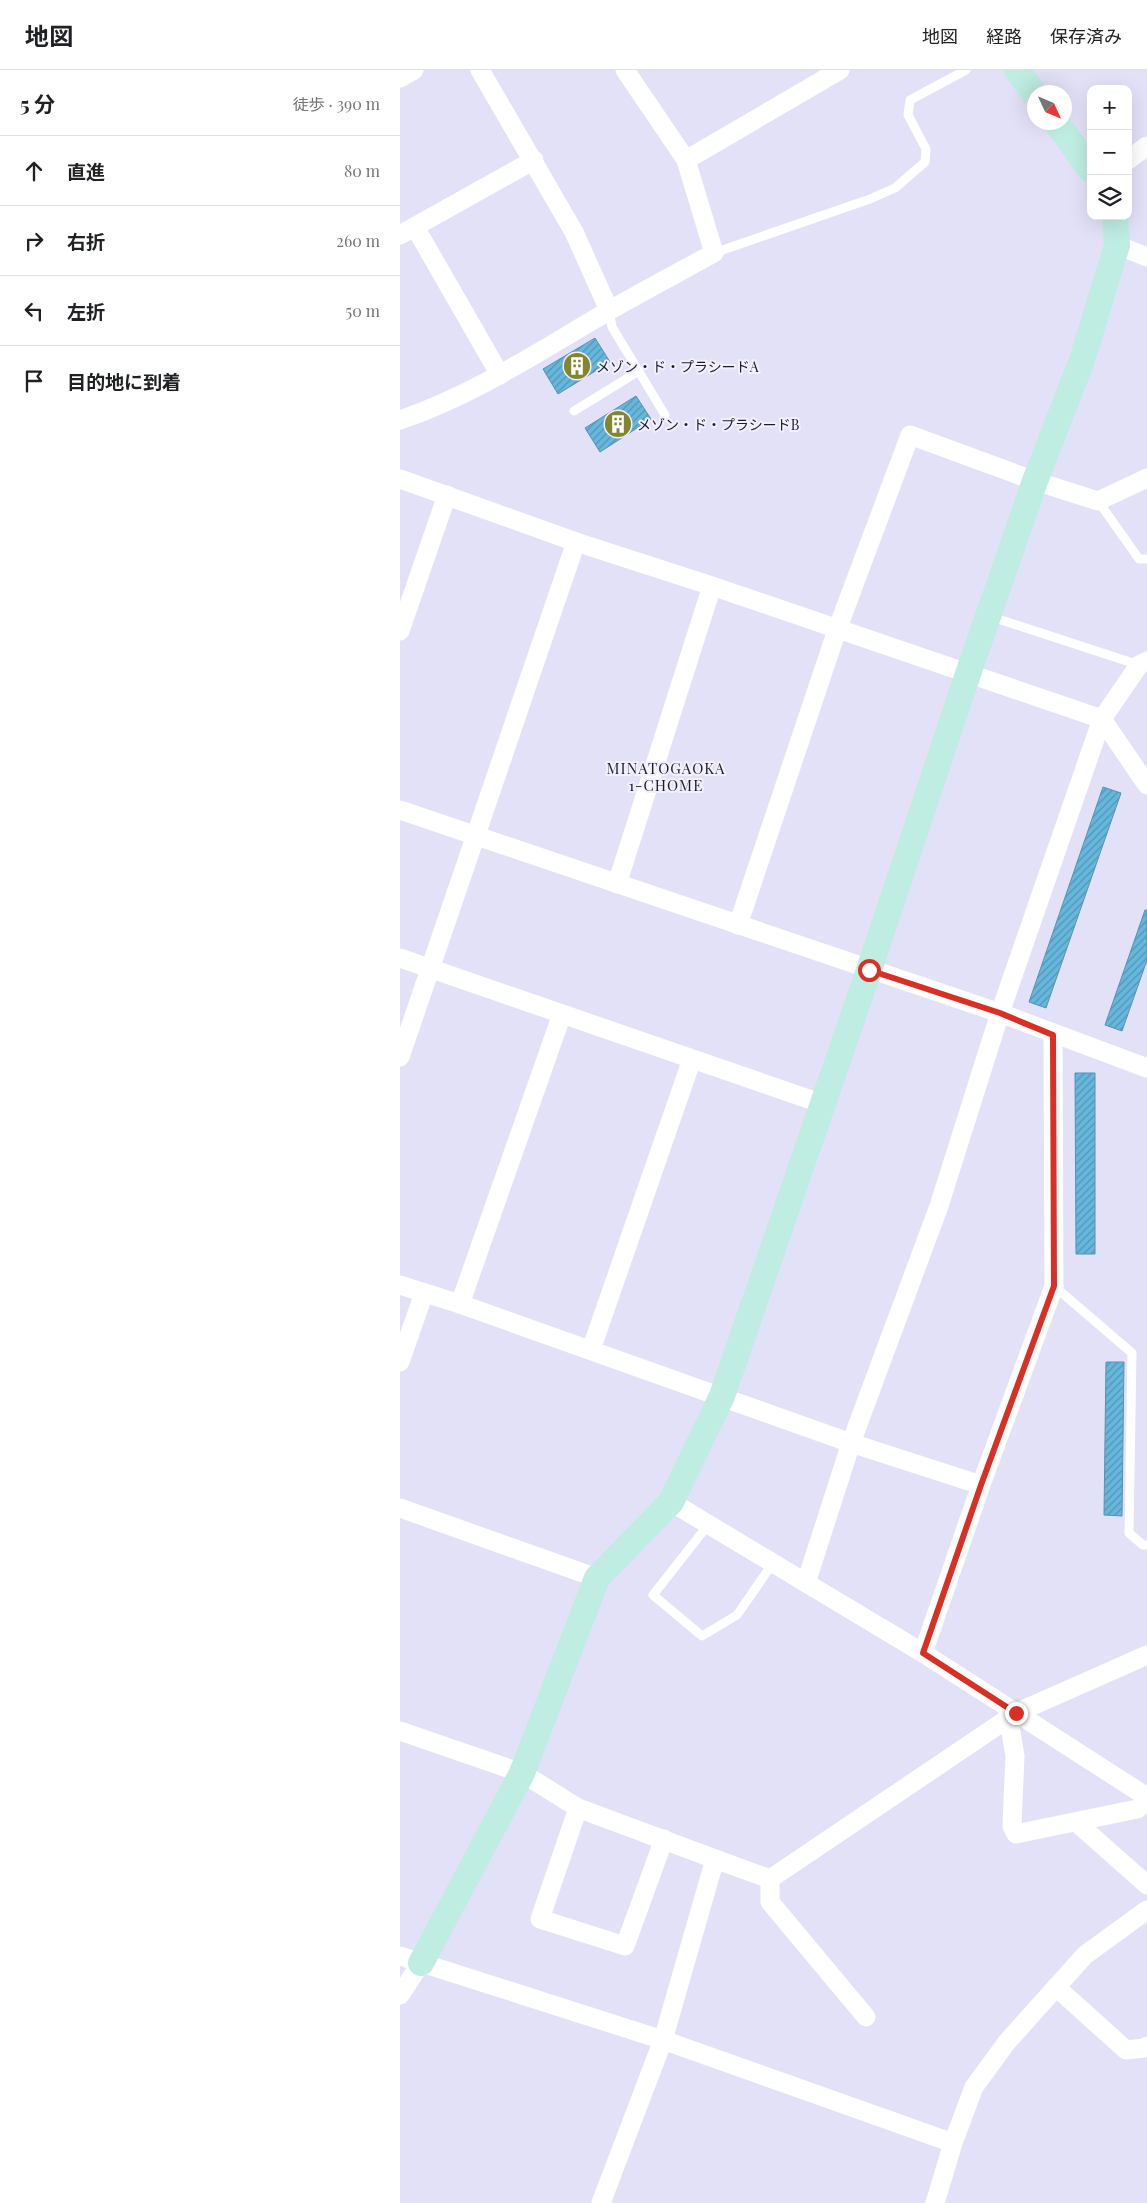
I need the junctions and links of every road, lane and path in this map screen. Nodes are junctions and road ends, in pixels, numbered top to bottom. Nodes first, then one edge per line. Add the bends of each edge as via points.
1 (480, 70) edge
2 (625, 70) edge
3 (840, 70) edge
4 (966, 70) edge
5 (1018, 70) edge
6 (1028, 85) edge
7 (1062, 130) edge
8 (1147, 146) edge
9 (1132, 157) edge
10 (534, 160) junction
11 (686, 160) junction
12 (1087, 165) edge
13 (1115, 220) edge
14 (407, 231) edge
15 (1117, 245) junction
16 (714, 253) junction
17 (1147, 257) edge
18 (609, 310) junction
19 (639, 372) junction
20 (500, 375) junction
21 (574, 412) dead end
22 (665, 414) dead end
23 (400, 420) edge
24 (1147, 478) edge
25 (400, 479) edge
26 (1035, 481) junction
27 (447, 495) junction
28 (1098, 501) junction
29 (576, 542) junction
30 (1147, 559) edge
31 (712, 586) junction
32 (989, 616) junction
33 (838, 630) junction
34 (400, 631) edge
35 (1143, 663) edge
36 (968, 674) junction
37 (1102, 719) junction
38 (1147, 785) edge
39 (400, 810) edge
40 (476, 836) junction
41 (617, 884) junction
42 (738, 925) junction
43 (400, 958) edge
44 (431, 968) junction
45 (869, 970) junction
46 (1000, 1013) junction
47 (562, 1014) junction
48 (1053, 1035) junction
49 (400, 1057) edge
50 (692, 1059) junction
51 (1147, 1068) edge
52 (823, 1104) junction
53 (400, 1285) edge
54 (1054, 1286) junction
55 (424, 1293) junction
56 (460, 1304) junction
57 (591, 1350) junction
58 (400, 1362) edge
59 (722, 1396) junction
60 (851, 1443) junction
61 (981, 1485) junction
62 (670, 1502) junction
63 (400, 1508) edge
64 (708, 1524) junction
65 (1147, 1545) edge
66 (773, 1563) junction
67 (597, 1578) junction
68 (806, 1583) junction
69 (923, 1653) junction
70 (1147, 1655) edge
71 (1016, 1713) junction
72 (400, 1731) edge
73 (522, 1773) junction
74 (1147, 1797) edge
75 (1147, 1801) edge
76 (578, 1808) junction
77 (1076, 1822) junction
78 (664, 1839) junction
79 (715, 1858) junction
80 (770, 1879) junction
81 (1147, 1884) edge
82 (1147, 1910) edge
83 (410, 1959) edge
84 (1056, 1987) junction
85 (400, 1995) edge
86 (866, 2017) dead end
87 (663, 2040) junction
88 (1147, 2046) edge
89 (953, 2143) junction
90 (601, 2203) edge
91 (935, 2203) edge

1 - 10 street
2 - 11 street
3 - 11 street
4 - 16 lane via 910,100 908,115 926,149 925,162 895,188
5 - 6 street
7 - 12 street
8 - 9 street
10 - 14 street
10 - 18 street via 574,232
11 - 16 street
13 - 15 street
14 - 20 street
15 - 17 street
15 - 26 street via 1082,360
16 - 18 street
18 - 19 lane via 612,327
18 - 20 street
19 - 21 lane
19 - 22 lane
20 - 23 street via 427,411
24 - 28 street
25 - 27 street
26 - 28 street
26 - 32 street
26 - 33 street via 910,435
27 - 29 street
27 - 34 street
28 - 30 lane via 1139,559
29 - 31 street
29 - 40 street
31 - 33 street
31 - 41 street
32 - 35 lane
32 - 36 street
33 - 36 street
33 - 42 street
35 - 37 street
36 - 37 street
36 - 45 street
37 - 38 street
37 - 46 street
39 - 40 street
40 - 41 street
40 - 44 street
41 - 42 street
42 - 45 street
43 - 44 street
44 - 47 street
44 - 49 street
45 - 46 street
45 - 52 street
46 - 48 street
46 - 60 street via 939,1206
47 - 50 street
47 - 56 street
48 - 51 street
48 - 54 street
50 - 52 street
50 - 57 street
52 - 59 street
53 - 55 street
54 - 61 street
54 - 65 lane via 1132,1353 1129,1533
55 - 56 street
55 - 58 street
56 - 57 street
57 - 59 street
59 - 60 street
59 - 62 street
60 - 61 street
60 - 68 street
61 - 69 street
62 - 64 street
62 - 67 street
63 - 67 street
64 - 66 street
64 - 66 lane via 653,1594 702,1636 737,1615
66 - 68 street
67 - 73 street
68 - 69 street
69 - 71 street
70 - 71 street
71 - 74 street
71 - 77 street via 1010,1726 1015,1756 1012,1826 1016,1834
71 - 80 street
72 - 73 street
73 - 76 street
73 - 83 street
75 - 77 street via 1137,1809
76 - 78 street
76 - 78 street via 540,1919 625,1946
77 - 81 street
78 - 79 street
79 - 80 street
79 - 87 street
80 - 86 street via 770,1902
82 - 84 street via 1085,1955
83 - 85 street
83 - 87 street
84 - 88 street via 1126,2050
84 - 89 street via 1007,2042 974,2086
87 - 89 street
87 - 90 street
89 - 91 street

